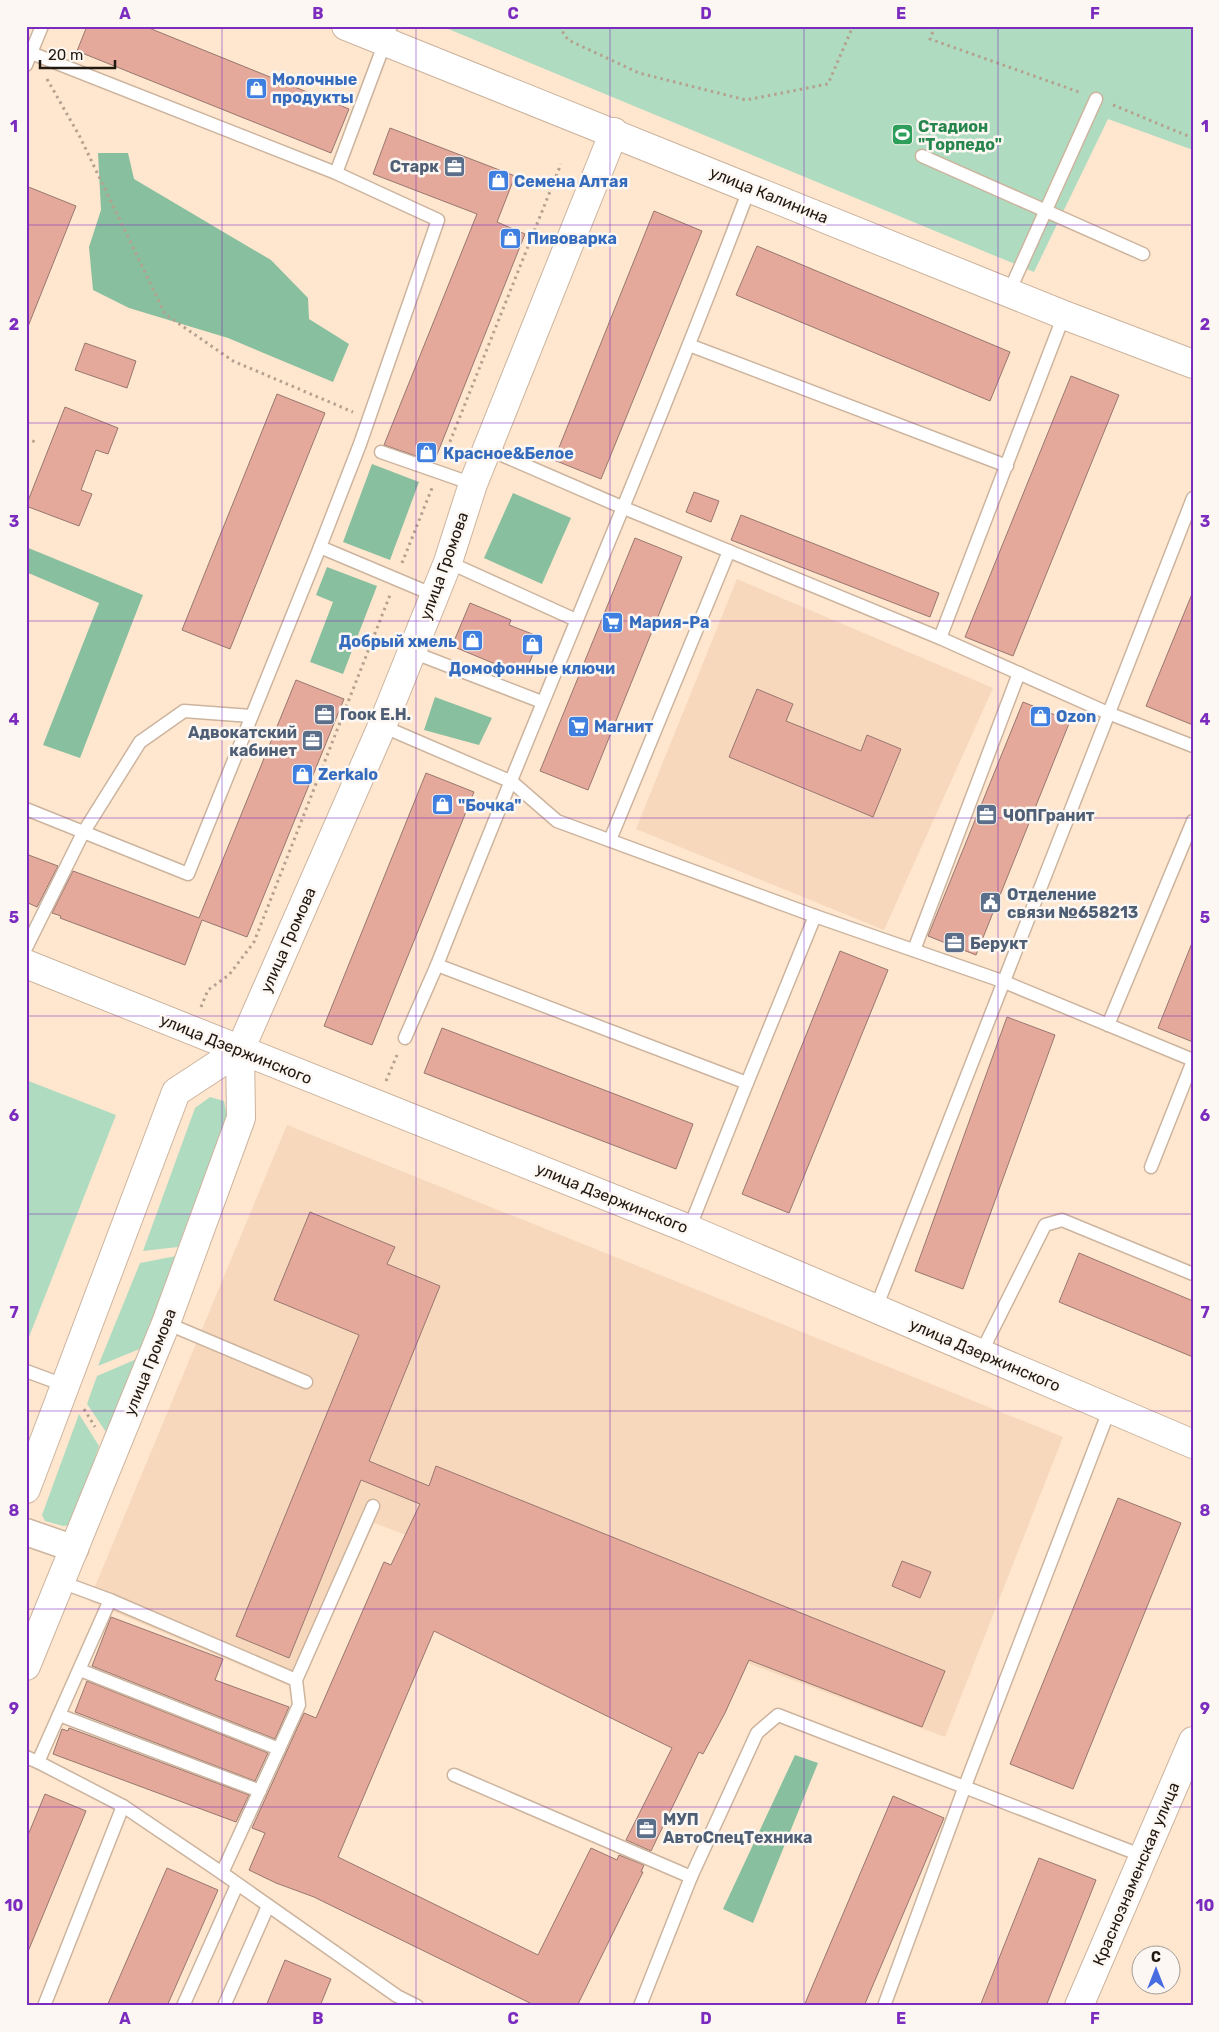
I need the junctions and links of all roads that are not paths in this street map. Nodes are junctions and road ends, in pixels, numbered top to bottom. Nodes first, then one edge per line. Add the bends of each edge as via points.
1 (42, 26) edge
2 (346, 26) edge
3 (388, 34) edge
4 (29, 52) edge
5 (26, 65) edge
6 (1096, 99) road end
7 (614, 132) junction
8 (922, 156) dead end
9 (336, 173) junction
10 (750, 187) junction
11 (1046, 210) junction
12 (1143, 254) dead end
13 (1010, 292) junction
14 (1064, 315) junction
15 (690, 345) junction
16 (1193, 364) edge
17 (488, 449) junction
18 (381, 452) dead end
19 (1007, 466) junction
20 (473, 484) junction
21 (1193, 498) edge
22 (624, 508) junction
23 (320, 547) junction
24 (729, 550) junction
25 (448, 562) junction
26 (434, 595) junction
27 (576, 620) junction
28 (940, 638) junction
29 (412, 652) junction
30 (1019, 673) junction
31 (542, 702) junction
32 (1108, 713) junction
33 (251, 716) junction
34 (382, 726) junction
35 (1193, 746) edge
36 (510, 780) junction
37 (26, 809) edge
38 (1193, 821) edge
39 (83, 833) junction
40 (610, 840) junction
41 (815, 916) junction
42 (26, 948) edge
43 (914, 950) junction
44 (26, 964) edge
45 (437, 965) junction
46 (1002, 981) junction
47 (1108, 1025) junction
48 (405, 1038) road end
49 (240, 1050) junction
50 (1193, 1061) edge
51 (747, 1084) junction
52 (1151, 1168) dead end
53 (689, 1228) junction
54 (1193, 1274) edge
55 (876, 1308) junction
56 (166, 1323) junction
57 (981, 1353) junction
58 (26, 1371) edge
59 (306, 1382) dead end
60 (65, 1383) junction
61 (1110, 1408) junction
62 (1193, 1444) edge
63 (26, 1489) edge
64 (372, 1506) dead end
65 (26, 1532) edge
66 (75, 1550) junction
67 (61, 1582) junction
68 (110, 1600) junction
69 (26, 1666) edge
70 (80, 1670) junction
71 (296, 1680) junction
72 (59, 1714) junction
73 (1193, 1741) edge
74 (280, 1749) junction
75 (32, 1759) edge
76 (454, 1775) dead end
77 (965, 1786) junction
78 (260, 1791) junction
79 (123, 1806) junction
80 (1143, 1856) junction
81 (222, 1873) junction
82 (691, 1878) junction
83 (238, 1885) junction
84 (268, 1906) junction
85 (394, 2001) edge
86 (44, 2006) edge
87 (183, 2006) edge
88 (224, 2006) edge
89 (417, 2006) edge
90 (640, 2006) edge
91 (884, 2006) edge
92 (1079, 2006) edge

1 - 4 lane
2 - 3 street, улица Калинина
3 - 7 street, улица Калинина
3 - 9 lane
4 - 5 lane
4 - 9 lane
6 - 11 lane
7 - 10 street, улица Калинина
7 - 17 street, улица Громова
8 - 11 lane
9 - 23 lane via 438,220
10 - 13 street, улица Калинина
10 - 15 lane
11 - 12 lane
11 - 13 lane
13 - 14 street, улица Калинина
14 - 16 street, улица Калинина
14 - 19 lane
15 - 19 lane
15 - 22 lane
17 - 20 street, улица Громова
17 - 22 lane
18 - 20 lane
19 - 28 lane
20 - 25 street, улица Громова
21 - 32 lane
22 - 24 lane
22 - 27 lane
23 - 26 lane
23 - 33 lane
24 - 28 lane
24 - 40 lane
25 - 26 street, улица Громова
25 - 27 lane
26 - 29 street, улица Громова
27 - 31 lane
28 - 30 lane
29 - 31 lane
29 - 34 street, улица Громова
30 - 32 lane
30 - 43 lane
31 - 36 lane
32 - 35 lane
32 - 46 lane
33 - 39 lane via 184,711 140,742
33 - 39 lane via 188,874
34 - 36 lane
34 - 49 street, улица Громова
36 - 40 lane via 557,821
36 - 45 lane
37 - 39 lane
38 - 47 lane
39 - 42 lane
40 - 41 lane
41 - 43 lane
41 - 51 lane
43 - 46 lane
44 - 49 street, улица Дзержинского
45 - 48 lane
45 - 51 lane
46 - 47 lane
46 - 55 lane
47 - 50 lane
49 - 53 street, улица Дзержинского
49 - 56 street, улица Громова via 241,1118
49 - 60 street via 176,1092
50 - 52 lane
51 - 53 lane
53 - 55 street, улица Дзержинского
54 - 57 lane via 1062,1220 1045,1225
55 - 57 street, улица Дзержинского
56 - 59 lane
56 - 66 street, улица Громова
57 - 61 street, улица Дзержинского
58 - 60 lane
60 - 63 street
61 - 62 street, улица Дзержинского
61 - 77 lane
64 - 71 lane
65 - 66 street
66 - 67 street, улица Громова
67 - 68 lane
67 - 69 street, улица Громова
68 - 70 lane
68 - 71 lane
70 - 72 lane
70 - 74 lane
71 - 74 lane via 299,1705
72 - 75 lane
72 - 78 lane
73 - 80 street, Краснознаменская улица
74 - 78 lane
75 - 79 lane
76 - 82 lane
77 - 80 lane
77 - 82 lane via 778,1715 757,1733
77 - 91 lane
78 - 81 lane
79 - 81 lane
79 - 86 lane
80 - 92 street, Краснознаменская улица
81 - 83 lane
82 - 90 lane
83 - 84 lane
83 - 87 lane
84 - 85 lane
84 - 88 lane
85 - 89 lane

